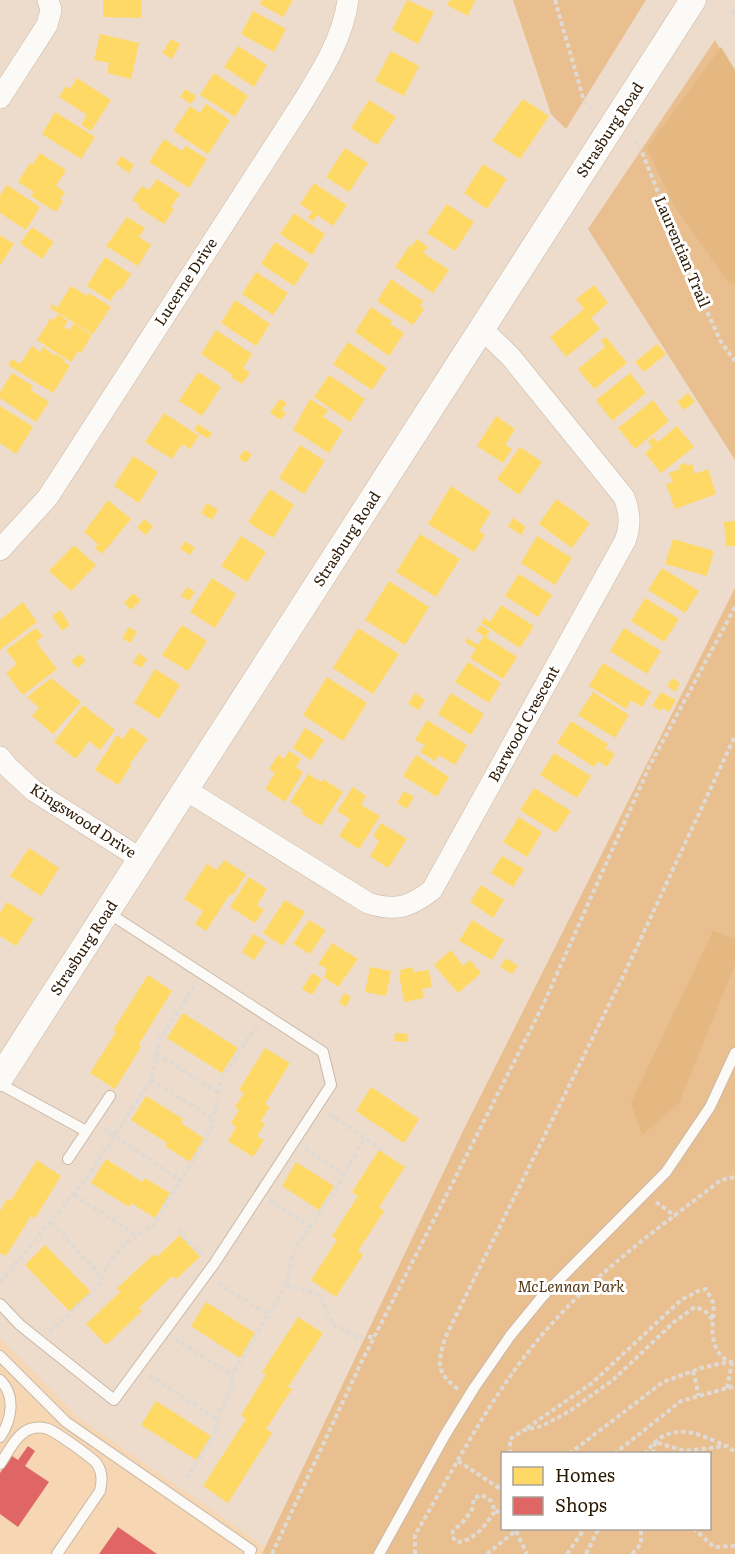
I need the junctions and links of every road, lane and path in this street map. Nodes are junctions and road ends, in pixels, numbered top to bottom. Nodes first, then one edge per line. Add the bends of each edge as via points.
1 (48, 0) edge
2 (348, 0) edge
3 (555, 0) edge
4 (693, 0) edge
5 (0, 98) edge
6 (594, 112) dead end
7 (634, 140) dead end
8 (482, 329) junction
9 (735, 360) edge
10 (0, 550) edge
11 (735, 607) edge
12 (735, 736) edge
13 (0, 757) edge
14 (186, 790) junction
15 (141, 859) junction
16 (107, 912) junction
17 (202, 974) junction
18 (264, 1014) junction
19 (735, 1053) edge
20 (157, 1054) junction
21 (0, 1078) edge
22 (151, 1080) junction
23 (0, 1084) edge
24 (219, 1093) junction
25 (110, 1096) dead end
26 (317, 1106) junction
27 (214, 1119) junction
28 (89, 1126) junction
29 (114, 1136) junction
30 (364, 1137) junction
31 (295, 1141) junction
32 (386, 1152) dead end
33 (68, 1159) dead end
34 (344, 1174) junction
35 (735, 1177) edge
36 (180, 1180) junction
37 (645, 1194) junction
38 (74, 1195) junction
39 (260, 1195) junction
40 (675, 1216) junction
41 (52, 1222) junction
42 (310, 1227) junction
43 (178, 1230) dead end
44 (138, 1236) junction
45 (214, 1264) junction
46 (102, 1278) junction
47 (0, 1282) edge
48 (286, 1285) junction
49 (0, 1304) edge
50 (268, 1315) junction
51 (713, 1320) junction
52 (164, 1333) junction
53 (375, 1337) junction
54 (40, 1341) junction
55 (0, 1356) edge
56 (732, 1363) edge
57 (138, 1368) junction
58 (693, 1371) junction
59 (232, 1375) junction
60 (0, 1380) edge
61 (734, 1387) edge
62 (727, 1388) junction
63 (468, 1396) junction
64 (699, 1396) junction
65 (4, 1413) edge
66 (218, 1420) junction
67 (524, 1430) junction
68 (0, 1437) edge
69 (655, 1442) junction
70 (727, 1446) junction
71 (510, 1452) edge
72 (572, 1452) edge
73 (617, 1452) edge
74 (646, 1452) edge
75 (653, 1452) edge
76 (735, 1452) edge
77 (458, 1461) junction
78 (0, 1464) edge
79 (186, 1478) dead end
80 (501, 1490) edge
81 (495, 1511) junction
82 (501, 1513) edge
83 (518, 1530) edge
84 (584, 1530) edge
85 (598, 1530) edge
86 (641, 1530) edge
87 (695, 1530) edge
88 (735, 1546) edge
89 (57, 1554) edge
90 (249, 1554) edge
91 (272, 1554) edge
92 (379, 1554) edge
93 (415, 1554) edge
94 (487, 1554) edge
95 (527, 1554) edge
96 (567, 1554) edge
97 (586, 1554) edge
98 (633, 1554) edge

1 - 5 street via 51,10 47,25
2 - 10 street, Lucerne Drive via 329,59 304,100 48,497
3 - 6 path via 584,101
4 - 8 street, Strasburg Road
7 - 9 path, Laurentian Trail via 721,342
8 - 14 street, Strasburg Road
8 - 14 street, Barwood Crescent via 511,357 624,497 630,514 629,530 432,890 400,908 368,903
11 - 53 path via 650,765 543,1005
12 - 63 path via 629,964 445,1338 438,1361 441,1373
13 - 15 street, Kingswood Drive via 34,791
14 - 15 street, Strasburg Road
15 - 16 street, Strasburg Road
16 - 17 lane
16 - 21 street, Strasburg Road
17 - 18 lane
17 - 20 path via 160,1039
18 - 24 path via 221,1080
18 - 26 lane via 323,1052 331,1085
19 - 37 lane via 690,1139
20 - 22 path
20 - 24 path
22 - 27 path
22 - 29 path
23 - 28 lane
24 - 27 path
25 - 28 lane
26 - 30 path
26 - 31 lane
27 - 36 path
28 - 29 path
28 - 33 lane
29 - 36 path
29 - 38 path
30 - 32 path
30 - 34 path
31 - 34 path
31 - 39 lane
34 - 42 path
35 - 40 path via 721,1180
36 - 44 path via 154,1224
37 - 40 path
37 - 63 lane via 542,1297
38 - 41 path
38 - 44 path
39 - 42 path
39 - 45 lane
40 - 77 path via 638,1243 546,1329
41 - 46 path
41 - 47 path
42 - 48 path via 294,1250
43 - 45 path
44 - 46 path via 109,1262
45 - 50 path via 217,1282
45 - 52 lane
46 - 54 path via 98,1287
48 - 50 path
48 - 53 path via 320,1295 333,1324 357,1337
49 - 54 lane
50 - 59 path
51 - 56 path via 711,1336 718,1353
51 - 67 path via 704,1310 695,1307 687,1311 614,1379 570,1411 542,1426
51 - 67 path via 714,1304 706,1289 681,1300 592,1383
52 - 57 lane
52 - 59 path
53 - 91 path
54 - 57 lane via 114,1400
55 - 90 lane via 66,1422 250,1550
56 - 58 path
56 - 62 path
57 - 66 path
58 - 64 path
58 - 72 path via 663,1382
59 - 66 path via 232,1389
60 - 65 lane via 10,1393 10,1406
61 - 62 path
62 - 64 path
63 - 92 lane
64 - 73 path via 681,1401
65 - 68 lane via 7,1427
66 - 79 path via 215,1435
67 - 71 path via 510,1440
69 - 70 path via 685,1451
69 - 70 path via 676,1431
69 - 74 path
69 - 75 path
70 - 76 path
77 - 80 path
77 - 93 path via 415,1535
78 - 89 lane via 20,1436 38,1427 48,1429 96,1463 101,1471 100,1491
81 - 81 path via 467,1540 454,1539 453,1531 469,1515 474,1498 486,1497
81 - 82 path
83 - 94 path
83 - 95 path
84 - 96 path
85 - 97 path
86 - 98 path via 641,1544
87 - 88 path via 714,1547

